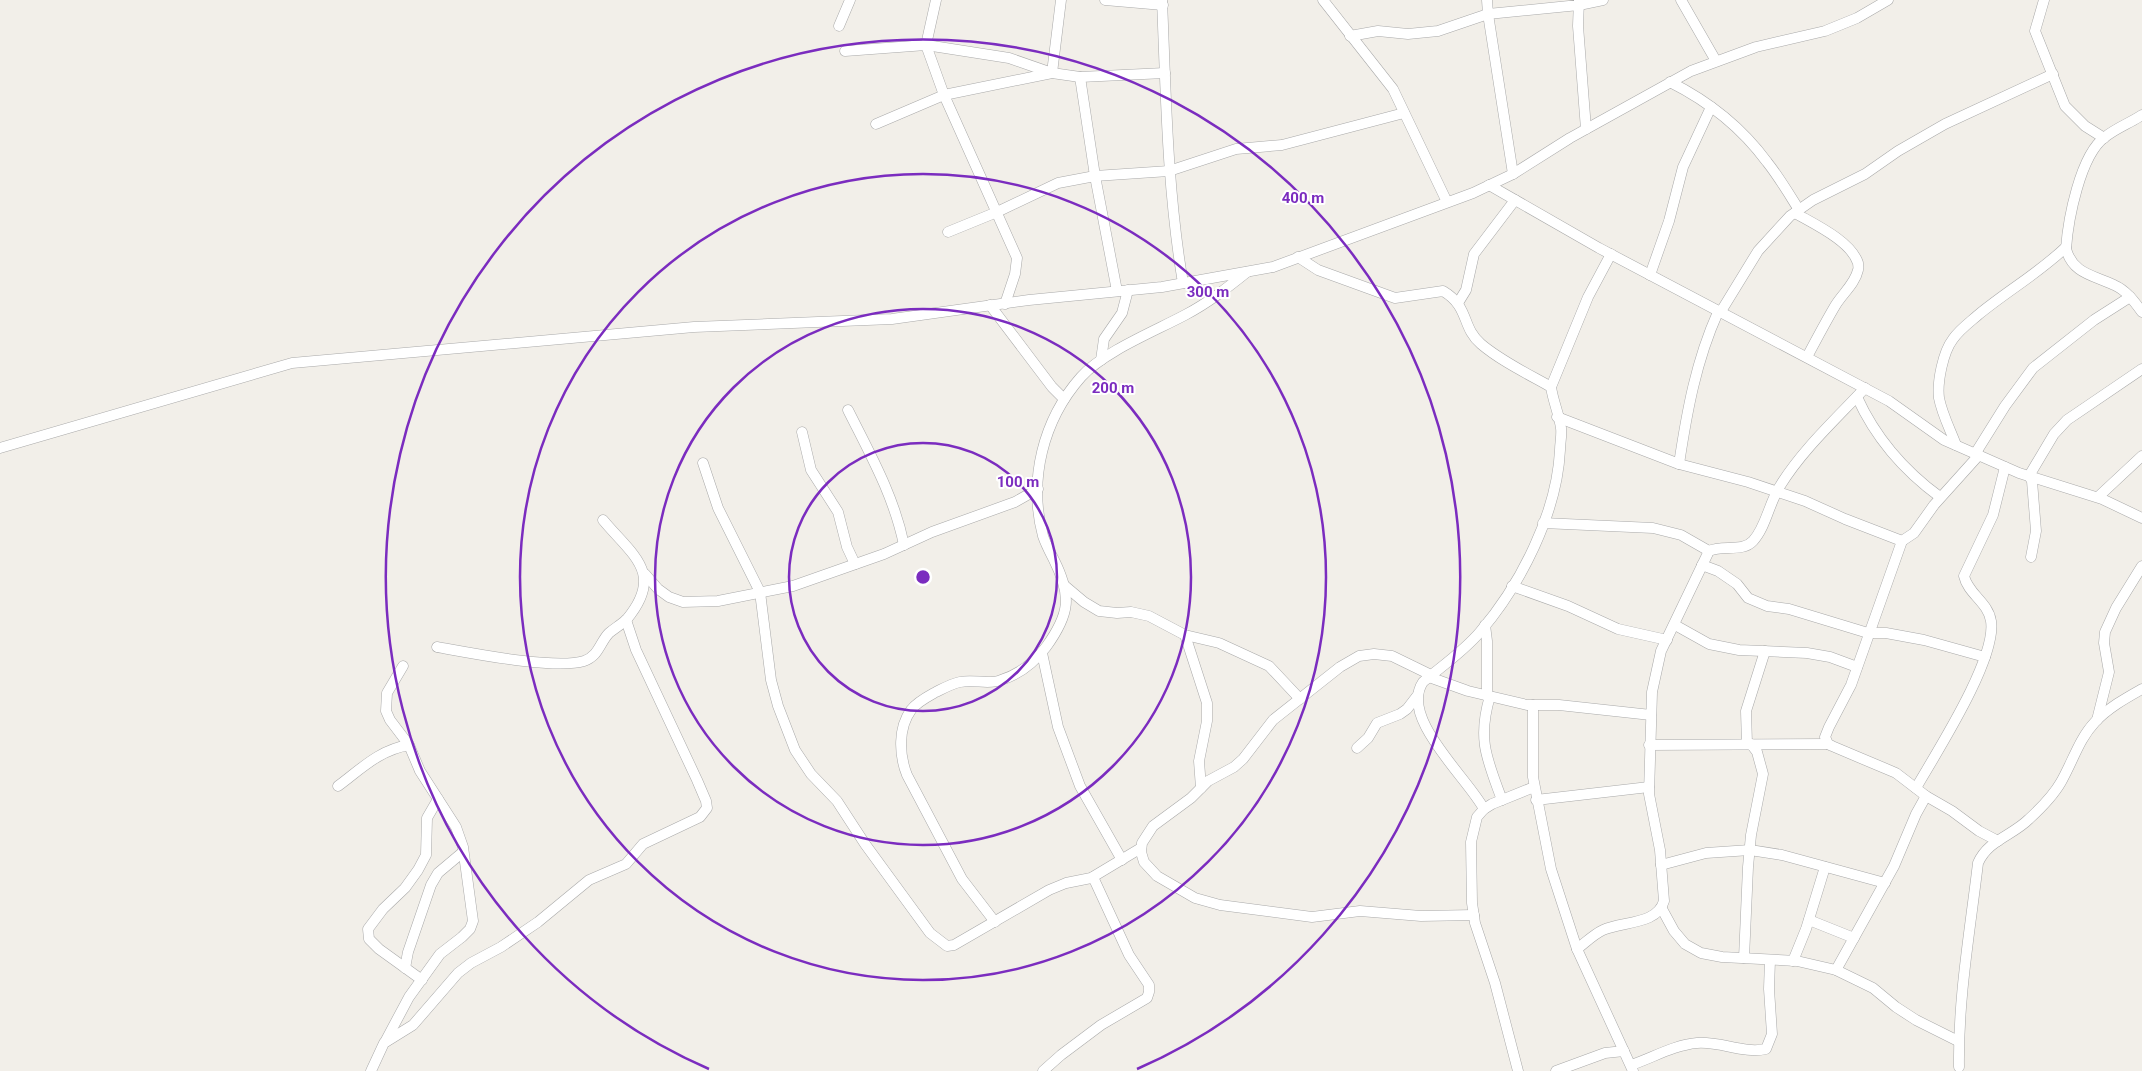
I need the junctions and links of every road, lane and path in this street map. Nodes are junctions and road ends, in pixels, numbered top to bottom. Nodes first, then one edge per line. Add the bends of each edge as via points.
1 (850, 0) edge
2 (936, 0) edge
3 (1061, 0) edge
4 (1105, 0) edge
5 (1323, 0) edge
6 (1487, 0) edge
7 (1603, 0) edge
8 (1681, 0) edge
9 (1888, 0) edge
10 (2044, 0) edge
11 (1162, 2) edge
12 (1579, 2) edge
13 (1488, 14) junction
14 (839, 26) dead end
15 (1350, 36) junction
16 (926, 45) junction
17 (846, 51) dead end
18 (1716, 61) junction
19 (1165, 72) junction
20 (1052, 73) junction
21 (2053, 74) junction
22 (1080, 76) junction
23 (1670, 82) junction
24 (944, 95) junction
25 (1711, 107) junction
26 (1404, 114) junction
27 (2142, 115) edge
28 (876, 124) dead end
29 (1586, 129) junction
30 (2104, 138) junction
31 (1169, 171) junction
32 (1514, 174) junction
33 (1095, 176) junction
34 (1489, 185) junction
35 (1515, 200) junction
36 (1447, 202) junction
37 (1797, 211) junction
38 (997, 212) junction
39 (948, 232) dead end
40 (2066, 247) junction
41 (1611, 254) junction
42 (1298, 257) junction
43 (1248, 271) junction
44 (1650, 275) junction
45 (1183, 283) junction
46 (1128, 290) junction
47 (1117, 291) junction
48 (2130, 297) junction
49 (1458, 303) junction
50 (1005, 304) junction
51 (990, 306) junction
52 (2142, 312) edge
53 (1719, 313) junction
54 (1807, 357) junction
55 (1101, 360) junction
56 (2142, 369) edge
57 (1551, 387) junction
58 (1865, 388) junction
59 (1857, 397) junction
60 (1064, 400) junction
61 (848, 410) dead end
62 (1558, 417) junction
63 (802, 432) dead end
64 (1956, 445) junction
65 (0, 448) edge
66 (1977, 454) junction
67 (2142, 456) edge
68 (703, 463) dead end
69 (1679, 464) junction
70 (2005, 467) junction
71 (2028, 476) junction
72 (1038, 489) junction
73 (1777, 491) junction
74 (1940, 497) junction
75 (2098, 497) junction
76 (2142, 518) edge
77 (603, 520) dead end
78 (1543, 523) junction
79 (1902, 541) junction
80 (904, 545) junction
81 (1709, 551) junction
82 (2031, 557) dead end
83 (855, 564) junction
84 (1702, 565) junction
85 (2142, 566) edge
86 (645, 574) junction
87 (2131, 583) junction
88 (1065, 586) junction
89 (1512, 586) junction
90 (2142, 587) edge
91 (760, 592) junction
92 (626, 620) junction
93 (1485, 625) junction
94 (1675, 625) junction
95 (1868, 633) junction
96 (1185, 635) junction
97 (1667, 640) junction
98 (438, 647) dead end
99 (1765, 651) junction
100 (1042, 653) junction
101 (1985, 657) junction
102 (402, 666) dead end
103 (1857, 666) junction
104 (1430, 676) junction
105 (2142, 689) edge
106 (1417, 696) junction
107 (1489, 696) junction
108 (1300, 699) junction
109 (1533, 705) junction
110 (1651, 715) junction
111 (2096, 721) junction
112 (1749, 744) junction
113 (1828, 744) junction
114 (409, 745) junction
115 (1649, 745) junction
116 (1357, 748) dead end
117 (338, 786) dead end
118 (1534, 787) junction
119 (1649, 787) junction
120 (1200, 788) junction
121 (1916, 788) junction
122 (1926, 796) junction
123 (438, 799) junction
124 (1502, 800) junction
125 (1536, 800) junction
126 (1484, 809) junction
127 (1998, 841) junction
128 (1141, 848) junction
129 (1750, 850) junction
130 (463, 852) junction
131 (1122, 860) junction
132 (1661, 865) junction
133 (1825, 867) junction
134 (1093, 877) junction
135 (1885, 883) junction
136 (1662, 909) junction
137 (1474, 916) junction
138 (1809, 920) junction
139 (995, 922) junction
140 (1854, 938) junction
141 (1577, 949) junction
142 (1744, 958) junction
143 (1770, 960) junction
144 (1793, 961) junction
145 (405, 968) junction
146 (1836, 970) junction
147 (422, 980) junction
148 (1958, 1040) junction
149 (384, 1043) junction
150 (1624, 1051) junction
151 (1959, 1067) dead end
152 (1632, 1068) edge
153 (371, 1071) edge
154 (1043, 1071) edge
155 (1518, 1071) edge
156 (1556, 1071) edge

1 - 14 street
2 - 16 street
3 - 20 street
4 - 11 street
5 - 15 street
6 - 13 street
7 - 12 street
8 - 18 street
9 - 18 street via 1857,18 1825,30 1756,47
10 - 21 street via 2035,31
11 - 19 street
12 - 13 street
12 - 29 street
13 - 15 street via 1438,31 1408,34 1378,31
13 - 32 street
15 - 26 street via 1393,89
16 - 17 street
16 - 20 street via 1009,58
16 - 24 street
18 - 23 street
19 - 22 street
19 - 31 street
20 - 22 street
20 - 24 street
21 - 30 street via 2065,106 2073,116
21 - 37 street via 1945,124 1865,174
22 - 33 street
23 - 25 street
23 - 29 street
24 - 28 street
24 - 38 street
25 - 37 street via 1767,162
25 - 44 street via 1683,167 1669,222
26 - 31 street via 1282,145 1236,149
26 - 36 street
27 - 30 street
29 - 32 street
30 - 40 street via 2094,148 2079,181
31 - 33 street
31 - 45 street
32 - 34 street
33 - 38 street via 1058,183
33 - 47 street
34 - 35 street
34 - 36 street
35 - 41 street
35 - 49 street via 1474,254 1466,290
36 - 42 street
37 - 53 street via 1758,251
37 - 54 street via 1843,244 1853,254 1859,270
38 - 39 street
38 - 50 street via 1017,258
40 - 48 street via 2074,266 2114,285
40 - 64 street via 2040,270 1999,297 1952,339 1943,362 1939,396
41 - 44 street
41 - 57 street via 1588,296
42 - 43 street via 1273,267
42 - 49 street via 1318,270 1388,296 1402,298 1443,291
43 - 45 street
43 - 55 street via 1215,298
44 - 53 street
45 - 46 street
46 - 47 street
46 - 55 street via 1122,312 1104,339
47 - 50 street
48 - 52 street
48 - 66 street via 2094,320 2033,368 2005,406
49 - 57 street via 1468,328 1480,343
50 - 51 street
51 - 60 street
51 - 65 street via 892,319 694,327 292,363
53 - 54 street
53 - 69 street via 1705,341 1694,380
54 - 58 street
55 - 60 street via 1082,376
56 - 71 street via 2067,420 2054,434
57 - 62 street
58 - 59 street
58 - 64 street
59 - 73 street via 1802,456
59 - 74 street via 1886,448
60 - 72 street via 1040,457
61 - 80 street via 885,483
62 - 69 street
62 - 78 street via 1561,429 1559,471 1551,506
63 - 83 street via 811,470 838,512
64 - 66 street
66 - 70 street
66 - 74 street
67 - 75 street
68 - 91 street via 718,508
69 - 73 street
70 - 71 street
70 - 101 street via 1993,515 1964,576 1990,616 1991,642
71 - 75 street
71 - 82 street via 2032,481 2036,522
72 - 80 street via 1015,502
72 - 88 street via 1044,536
73 - 79 street
73 - 81 street via 1752,542 1743,547 1716,547
74 - 79 street via 1914,533
75 - 76 street
77 - 86 street via 639,562
78 - 81 street via 1653,528 1681,535
78 - 89 street
79 - 95 street
80 - 83 street
81 - 84 street
83 - 91 street via 793,586
84 - 94 street
84 - 95 street via 1718,571 1737,584 1748,598 1767,606 1789,609
85 - 87 street
86 - 91 street via 658,589 683,602 718,601
86 - 92 street via 642,595
87 - 90 street
87 - 111 street via 2105,632 2109,672
88 - 96 street via 1099,610 1149,616
88 - 100 street via 1065,613
89 - 93 street
89 - 97 street via 1568,606 1618,629
91 - 139 street via 771,680 778,706 795,750 812,774 838,802 865,844 940,942 954,945
92 - 98 street via 609,633 593,656 584,661 536,661
92 - 149 street via 636,650 707,808 700,817 643,844 626,864 588,880 538,922 471,963 413,1025
93 - 104 street
93 - 107 street
94 - 97 street
94 - 99 street via 1709,644
95 - 101 street via 1924,640
95 - 103 street
96 - 108 street via 1219,643 1269,666
96 - 120 street via 1207,703 1199,761
97 - 110 street via 1661,651 1652,692
99 - 103 street via 1807,653
99 - 112 street via 1746,711
100 - 131 street via 1058,726 1080,786
100 - 139 street via 1027,668 1000,681 960,682 931,695 912,709 902,732 901,759 917,796 962,879
101 - 121 street via 1948,734
102 - 114 street via 387,693 386,712
103 - 113 street via 1851,685 1828,728
104 - 106 street via 1418,689
104 - 107 street via 1468,692
104 - 108 street via 1392,656 1359,656
105 - 111 street
106 - 116 street via 1400,714 1377,723
106 - 126 street via 1418,712 1426,728
107 - 109 street
107 - 124 street via 1484,715 1483,743
108 - 120 street via 1273,720 1243,759
109 - 110 street
109 - 118 street
110 - 115 street
111 - 127 street via 2081,741 2061,783 2045,803 2028,821
112 - 113 street
112 - 115 street
112 - 129 street via 1757,752 1762,774
113 - 121 street via 1896,773
114 - 117 street via 382,753
114 - 123 street via 420,772
115 - 119 street
118 - 124 street
118 - 125 street
119 - 125 street
119 - 132 street
120 - 128 street via 1152,826
121 - 122 street
122 - 127 street
122 - 135 street
123 - 130 street via 456,827
123 - 145 street via 428,818 426,855 418,870 368,929 369,939
124 - 126 street
125 - 141 street via 1551,869
126 - 137 street via 1477,817 1471,842
127 - 148 street via 1983,852 1978,863
128 - 131 street
128 - 137 street via 1144,862 1157,876 1195,898 1220,905 1312,917 1360,911
129 - 132 street via 1706,854
129 - 133 street
129 - 142 street
130 - 145 street via 430,885
130 - 147 street via 473,921 462,937 440,954
131 - 134 street
132 - 136 street
133 - 135 street
133 - 138 street
134 - 139 street via 1049,890
134 - 154 street via 1129,955 1149,985 1149,992 1147,998 1101,1025 1060,1054
135 - 140 street
136 - 141 street via 1653,916 1602,930
136 - 142 street via 1685,944 1702,953
137 - 155 street
138 - 140 street
138 - 144 street
140 - 146 street
141 - 150 street
142 - 143 street
143 - 144 street
143 - 152 street via 1772,1034 1766,1048 1696,1043
144 - 146 street
145 - 147 street
146 - 148 street via 1874,988 1916,1020
147 - 149 street
148 - 151 street
149 - 153 street
150 - 152 street
150 - 156 street via 1605,1053

